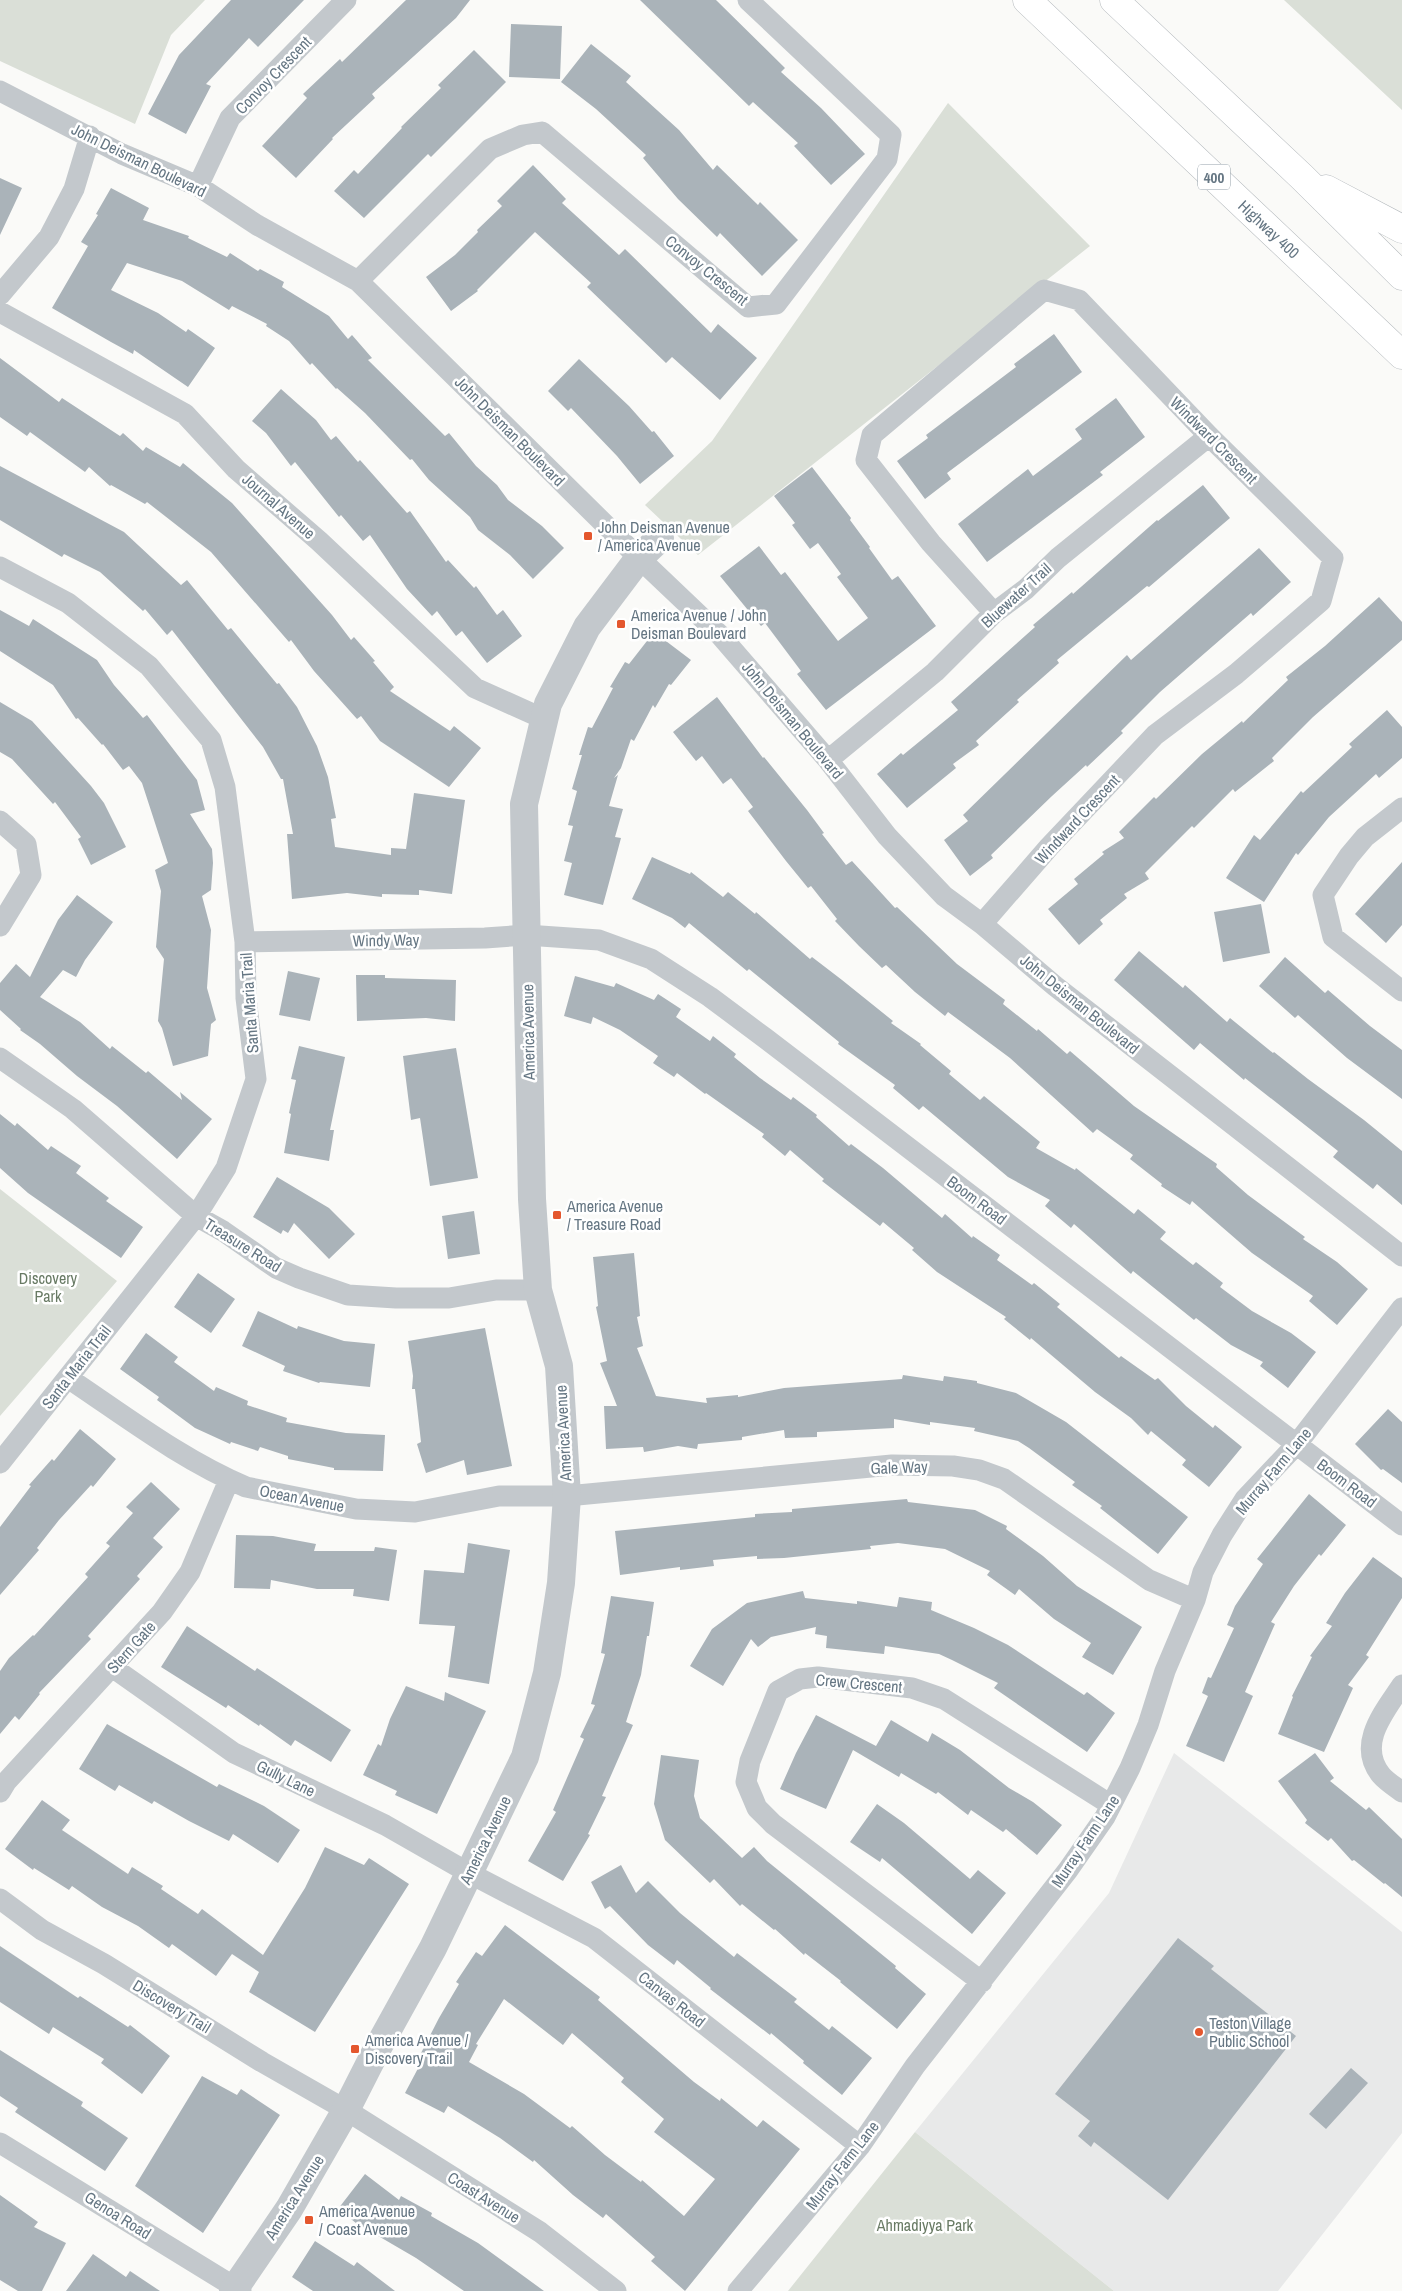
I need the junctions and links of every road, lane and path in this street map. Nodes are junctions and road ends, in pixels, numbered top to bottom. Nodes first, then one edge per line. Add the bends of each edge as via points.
1 (346, 0) edge
2 (748, 0) edge
3 (1027, 0) edge
4 (1114, 0) edge
5 (0, 91) edge
6 (90, 136) junction
7 (1302, 177) junction
8 (198, 186) junction
9 (1402, 229) edge
10 (1402, 276) edge
11 (358, 281) junction
12 (0, 295) edge
13 (0, 312) edge
14 (1402, 355) edge
15 (1209, 436) junction
16 (660, 538) dead end
17 (639, 558) junction
18 (0, 567) edge
19 (994, 613) junction
20 (544, 719) junction
21 (828, 760) junction
22 (1402, 808) edge
23 (0, 820) edge
24 (982, 924) junction
25 (0, 926) edge
26 (526, 935) junction
27 (245, 942) junction
28 (1402, 991) edge
29 (0, 1058) edge
30 (196, 1216) junction
31 (1402, 1256) edge
32 (538, 1290) junction
33 (1402, 1308) edge
34 (68, 1378) junction
35 (1296, 1444) junction
36 (0, 1463) edge
37 (229, 1480) junction
38 (567, 1496) junction
39 (1402, 1524) edge
40 (1195, 1600) junction
41 (112, 1667) junction
42 (1402, 1685) edge
43 (0, 1792) edge
44 (1402, 1792) edge
45 (1111, 1805) junction
46 (469, 1873) junction
47 (0, 1899) edge
48 (982, 1982) junction
49 (346, 2110) junction
50 (0, 2143) edge
51 (860, 2146) junction
52 (236, 2290) edge
53 (616, 2291) edge
54 (738, 2291) edge

1 - 8 street, Convoy Crescent via 230,118
2 - 11 street, Convoy Crescent via 891,135 887,159 776,304 748,307 542,132 523,135 490,149
3 - 14 highway, Highway 400 / 400
4 - 7 highway
5 - 6 street, John Deisman Boulevard
6 - 8 street, John Deisman Boulevard via 122,154
6 - 12 street via 74,188 49,237
7 - 9 highway
7 - 10 highway
8 - 11 street, John Deisman Boulevard via 257,225
11 - 17 street, John Deisman Boulevard
13 - 20 street, Journal Avenue via 186,414 236,469 319,541 475,688
15 - 19 street, Bluewater Trail
15 - 19 street, Windward Crescent via 1079,300 1044,290 872,435 866,460 931,542
15 - 24 street, Windward Crescent via 1333,558 1320,601 1236,674 1155,735 1049,847
16 - 17 street, America Avenue
17 - 20 street, America Avenue via 587,627 548,704
17 - 21 street, John Deisman Boulevard via 719,634
18 - 27 street, Santa Maria Trail via 68,603 149,666 211,740 225,787
19 - 21 street, Bluewater Trail via 935,672
20 - 26 street, America Avenue via 524,804
21 - 24 street, John Deisman Boulevard via 887,836 944,896
22 - 28 street via 1365,837 1323,895 1333,937
23 - 25 street via 26,844 31,875
24 - 31 street, John Deisman Boulevard via 1055,986
26 - 27 street, Windy Way
26 - 32 street, America Avenue via 532,1199
26 - 35 street, Boom Road via 599,940 651,959 680,977 765,1038
27 - 30 street, Santa Maria Trail via 246,998 256,1079 226,1168
29 - 30 street, Treasure Road via 73,1109
30 - 32 street, Treasure Road via 276,1268 348,1295 449,1298 496,1290
30 - 34 street, Santa Maria Trail
32 - 38 street, America Avenue via 559,1366
33 - 35 street, Murray Farm Lane
34 - 36 street, Santa Maria Trail
34 - 37 street, Ocean Avenue via 157,1438
35 - 39 street, Boom Road
35 - 40 street, Murray Farm Lane via 1235,1514 1202,1572
37 - 38 street, Ocean Avenue via 246,1487 317,1502 389,1512 415,1512 499,1496
37 - 41 street, Stern Gate via 190,1572 162,1612
38 - 40 street, Gale Way via 892,1465 953,1466 979,1470 1004,1478 1149,1580
38 - 46 street, America Avenue via 562,1583 547,1673 525,1757
40 - 45 street, Murray Farm Lane via 1165,1671 1148,1725
41 - 43 street, Stern Gate
41 - 46 street, Gully Lane via 234,1753 385,1825
42 - 44 street via 1374,1729 1370,1753 1381,1775
45 - 48 street, Murray Farm Lane via 1068,1870
45 - 48 street, Crew Crescent via 952,1704 912,1688 818,1677 800,1679 778,1691 750,1761 746,1782 758,1808 772,1824
46 - 49 street, America Avenue via 433,1948
46 - 51 street, Canvas Road via 594,1938
47 - 49 street, Discovery Trail via 42,1930
48 - 51 street, Murray Farm Lane via 915,2066
49 - 52 street, America Avenue via 289,2209
49 - 53 street, Coast Avenue via 540,2232
50 - 52 street, Genoa Road
51 - 54 street, Murray Farm Lane

